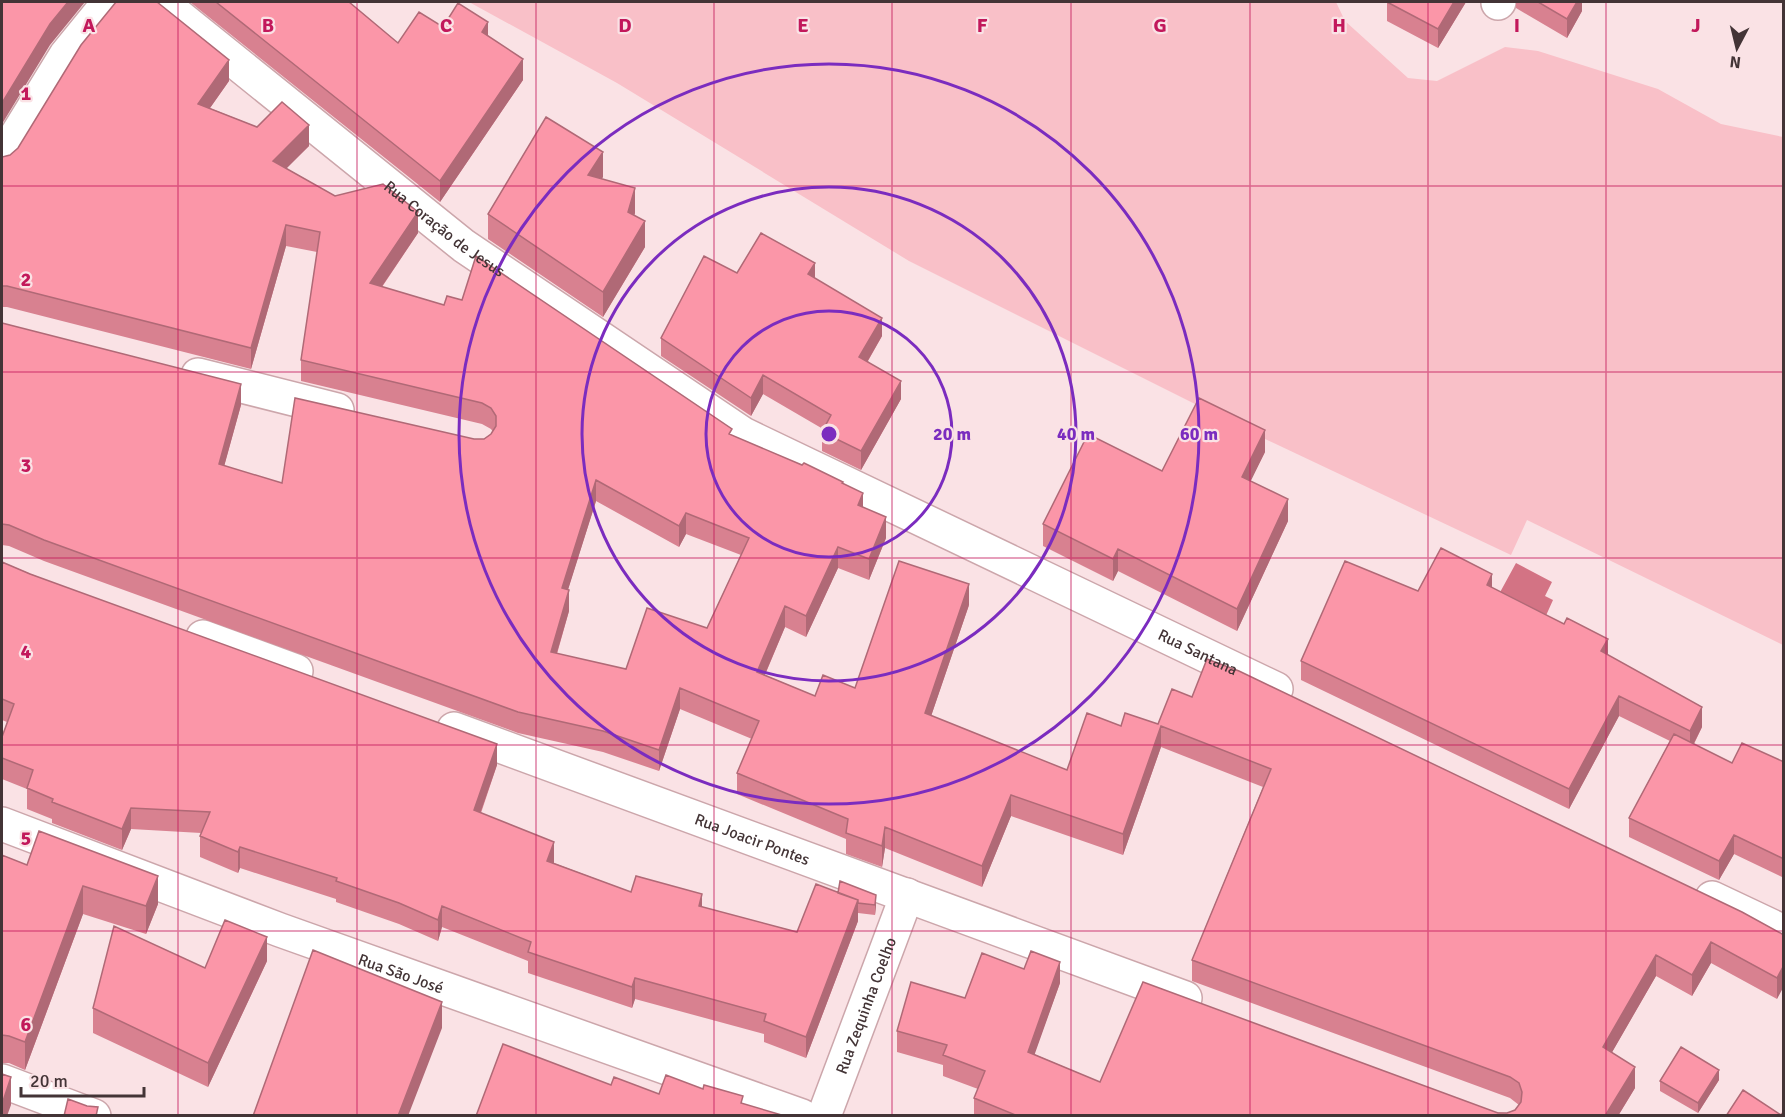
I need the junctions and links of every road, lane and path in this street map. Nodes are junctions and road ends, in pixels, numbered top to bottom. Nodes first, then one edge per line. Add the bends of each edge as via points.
1 (110, 2) edge
2 (161, 2) edge
3 (2, 159) edge
4 (168, 367) edge
5 (369, 417) edge
6 (743, 434) joint
7 (171, 626) edge
8 (328, 683) edge
9 (1301, 701) edge
10 (428, 719) edge
11 (2, 824) edge
12 (1687, 886) edge
13 (907, 895) junction
14 (1784, 932) edge
15 (1216, 1009) edge
16 (2, 1081) edge
17 (94, 1116) edge
18 (802, 1116) edge
19 (824, 1116) edge

1 - 3 street via 66,55
2 - 6 street, Rua Coração de Jesus via 464,246
4 - 5 street
6 - 9 street, Rua Santana
7 - 8 street
10 - 13 street, Rua Joacir Pontes
11 - 18 street, Rua São José via 280,930
12 - 14 street
13 - 15 street, Rua Joacir Pontes
13 - 19 street, Rua Zequinha Coelho
16 - 17 street

